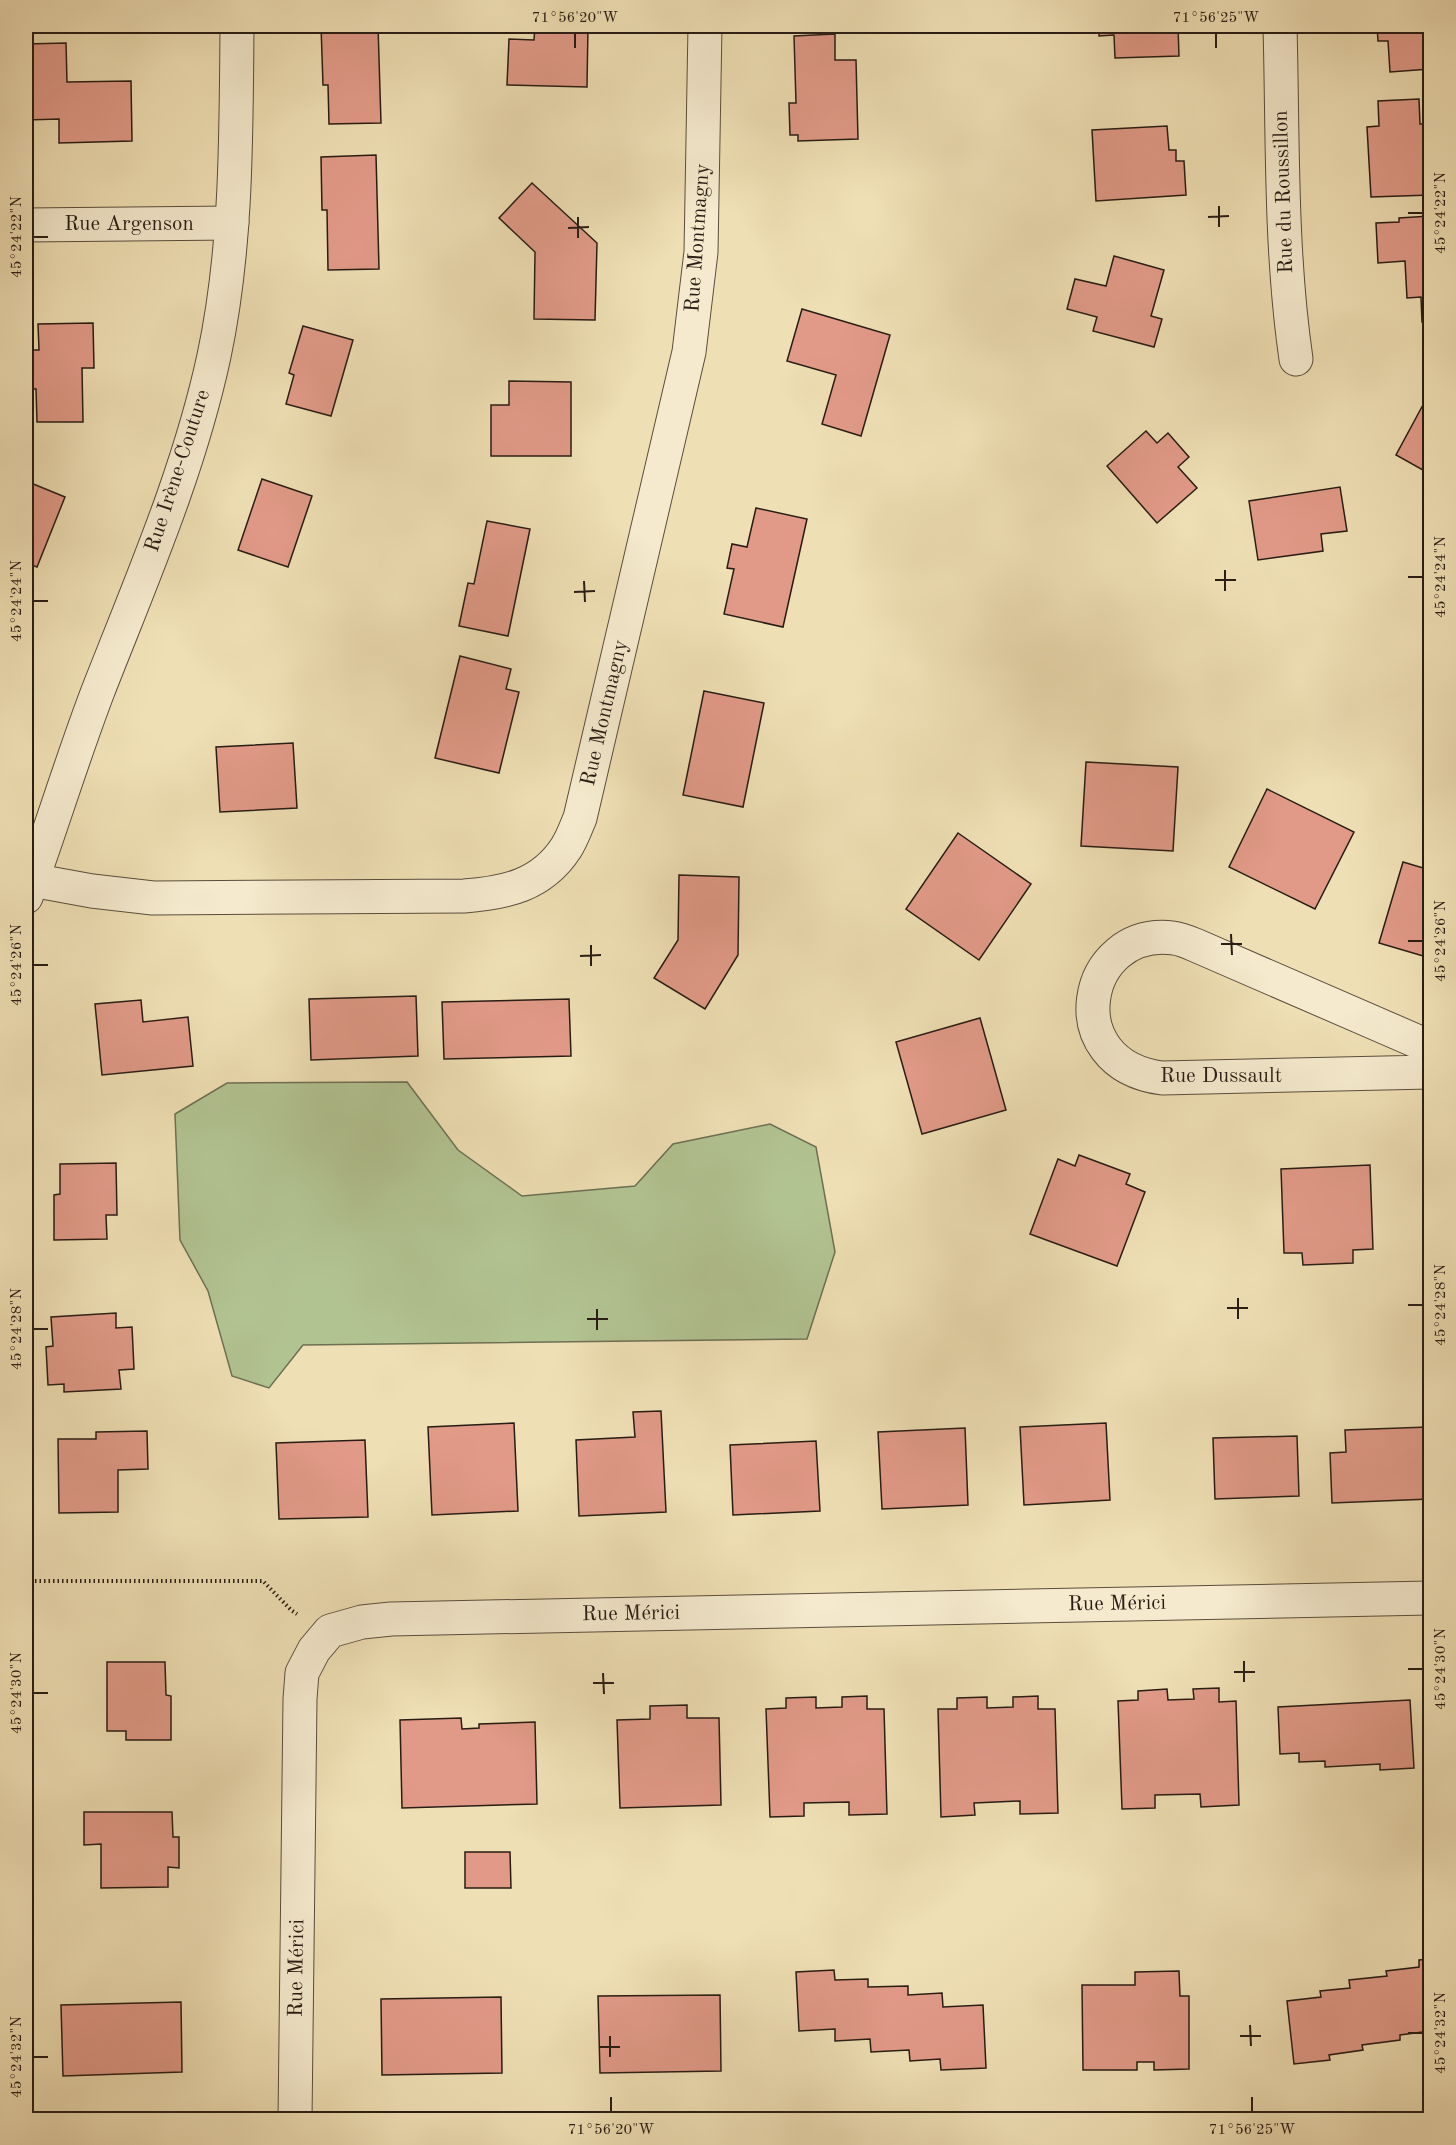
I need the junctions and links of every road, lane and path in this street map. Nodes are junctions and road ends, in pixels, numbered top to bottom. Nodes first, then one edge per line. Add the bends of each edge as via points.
1 (237, 26) edge
2 (705, 26) edge
3 (1280, 26) edge
4 (232, 223) junction
5 (26, 225) edge
6 (1296, 358) dead end
7 (28, 886) edge
8 (1431, 1047) edge
9 (1431, 1072) edge
10 (26, 1581) edge
11 (1431, 1598) edge
12 (330, 1631) junction
13 (295, 2120) edge

1 - 4 street, Rue Irène-Couture
2 - 7 street, Rue Montmagny via 701,252 689,352 580,818 566,848 546,871 524,884 496,893 464,896 153,898
3 - 6 street, Rue du Roussillon via 1286,257
4 - 5 street, Rue Argenson
4 - 7 street, Rue Irène-Couture via 226,285 198,422
8 - 9 street, Rue Dussault via 1175,938 1134,943 1116,955 1103,970 1092,1010 1095,1028 1114,1058 1144,1076
10 - 12 path via 263,1581 291,1610
11 - 12 street, Rue Mérici via 391,1619
12 - 13 street, Rue Mérici via 302,1673 300,1699

